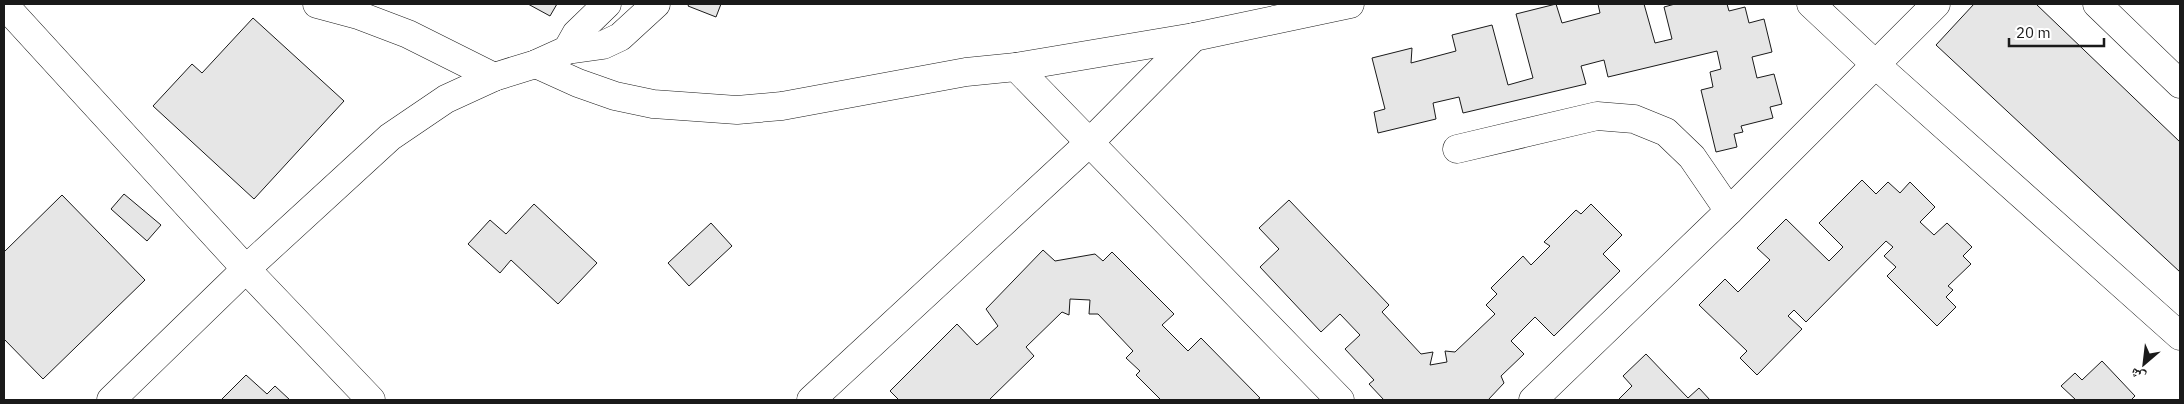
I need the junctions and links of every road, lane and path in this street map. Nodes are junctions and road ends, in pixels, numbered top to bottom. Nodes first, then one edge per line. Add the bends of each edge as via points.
1 (317, 4) edge
2 (608, 4) edge
3 (656, 4) edge
4 (1350, 4) edge
5 (1811, 4) edge
6 (1936, 4) edge
7 (2097, 4) edge
8 (15, 7) edge
9 (1194, 37) junction
10 (567, 50) junction
11 (536, 64) junction
12 (1875, 64) junction
13 (1016, 67) junction
14 (494, 78) junction
15 (2180, 84) edge
16 (1089, 143) junction
17 (1457, 149) dead end
18 (1729, 211) junction
19 (246, 269) junction
20 (2180, 336) edge
21 (111, 400) edge
22 (371, 400) edge
23 (811, 400) edge
24 (1340, 400) edge
25 (1533, 400) edge

1 - 14 street via 408,34
2 - 10 street via 576,34
3 - 10 street via 620,37 603,45
4 - 9 street
5 - 12 street
6 - 12 street
7 - 15 street
8 - 19 street
9 - 13 street
9 - 16 street
10 - 11 street
11 - 13 street via 615,96 653,104 737,110 782,106 966,72
11 - 14 street
12 - 18 street
12 - 20 street
13 - 16 street
14 - 19 street via 446,99 390,137
16 - 23 street
16 - 24 street
17 - 18 street via 1597,116 1634,119 1666,132 1692,157
18 - 25 street
19 - 21 street
19 - 22 street

